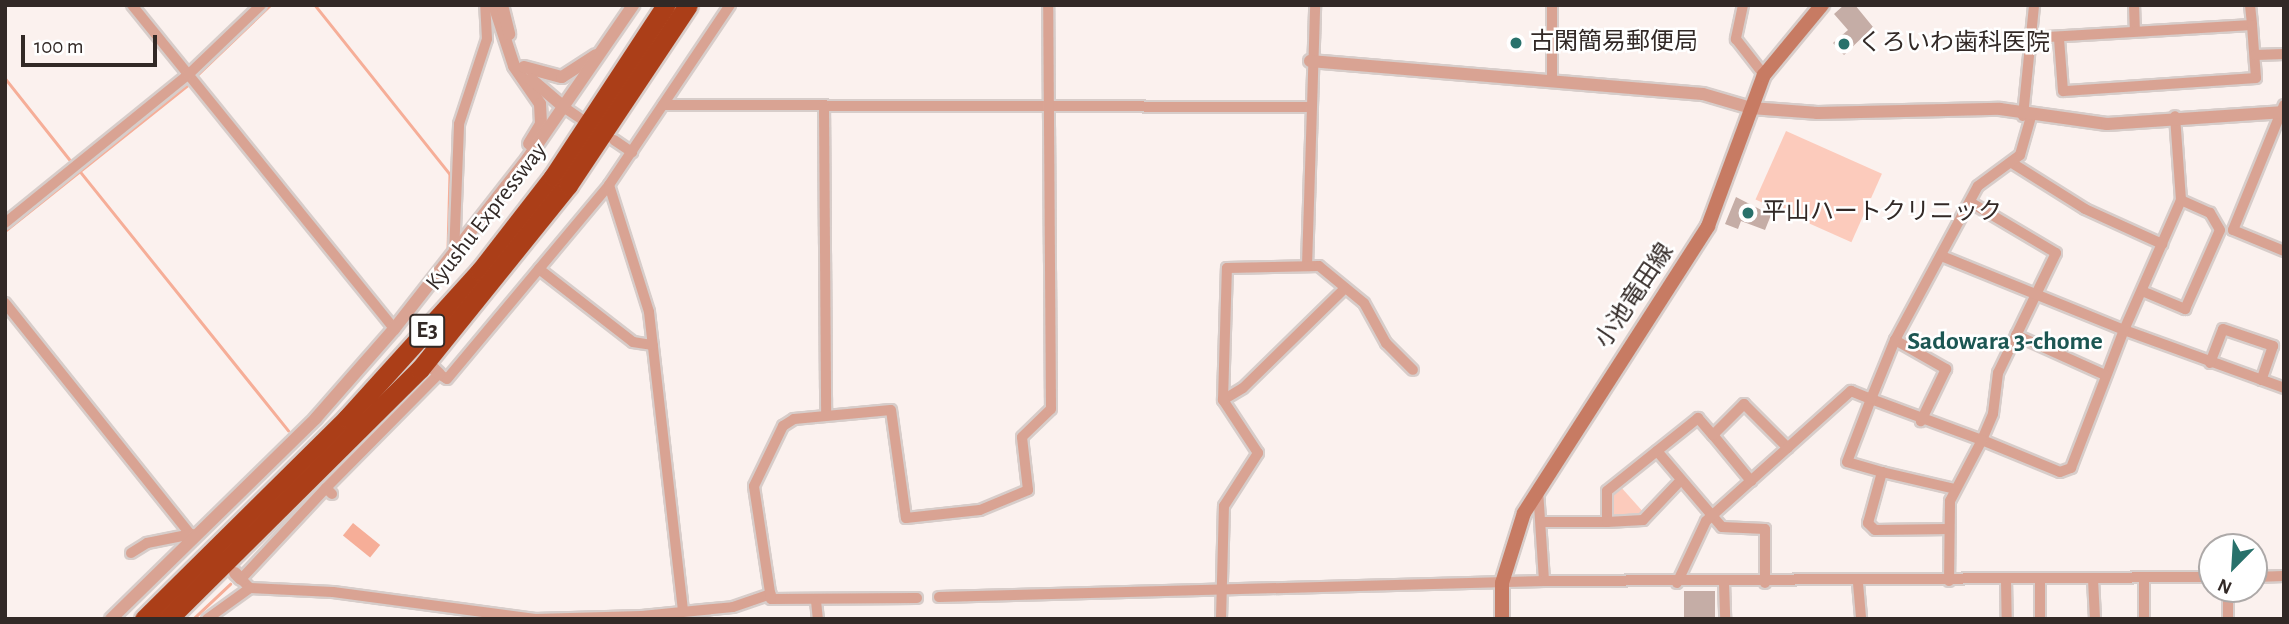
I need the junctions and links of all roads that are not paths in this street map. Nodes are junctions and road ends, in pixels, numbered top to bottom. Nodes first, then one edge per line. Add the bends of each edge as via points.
1 (132, 5) edge
2 (261, 5) edge
3 (485, 5) edge
4 (494, 5) edge
5 (502, 5) edge
6 (633, 5) edge
7 (666, 5) edge
8 (688, 5) edge
9 (730, 5) edge
10 (1048, 5) edge
11 (1315, 5) edge
12 (1552, 5) edge
13 (1743, 5) edge
14 (1822, 5) edge
15 (2034, 5) edge
16 (2134, 5) edge
17 (2250, 5) edge
18 (2252, 25) junction
19 (2135, 31) junction
20 (2031, 38) junction
21 (2059, 39) junction
22 (609, 42) junction
23 (2284, 54) edge
24 (2255, 55) junction
25 (1310, 61) junction
26 (522, 69) junction
27 (188, 75) junction
28 (1764, 75) junction
29 (1552, 81) junction
30 (663, 105) junction
31 (824, 105) junction
32 (1046, 105) junction
33 (1307, 107) junction
34 (565, 108) junction
35 (1751, 108) junction
36 (2282, 109) edge
37 (2175, 116) junction
38 (2027, 117) junction
39 (583, 120) dead end
40 (614, 140) dead end
41 (632, 152) junction
42 (2012, 163) junction
43 (608, 185) junction
44 (504, 190) junction
45 (2181, 200) junction
46 (1970, 202) junction
47 (5, 223) edge
48 (2162, 244) junction
49 (2284, 251) edge
50 (454, 256) junction
51 (1944, 257) junction
52 (1307, 266) junction
53 (539, 269) junction
54 (1345, 288) junction
55 (2142, 291) junction
56 (2036, 294) junction
57 (5, 303) edge
58 (394, 330) junction
59 (2124, 330) junction
60 (2016, 335) junction
61 (1895, 340) junction
62 (407, 341) dead end
63 (653, 345) junction
64 (2210, 363) junction
65 (1413, 370) dead end
66 (2105, 375) junction
67 (2261, 380) junction
68 (2284, 388) edge
69 (1871, 399) junction
70 (1223, 400) junction
71 (826, 414) junction
72 (1922, 421) junction
73 (1713, 435) junction
74 (1982, 440) junction
75 (1788, 448) junction
76 (1657, 451) junction
77 (1882, 472) junction
78 (1680, 481) junction
79 (1751, 481) junction
80 (1538, 487) junction
81 (1955, 489) junction
82 (1713, 516) junction
83 (1543, 522) junction
84 (1606, 522) junction
85 (1949, 529) junction
86 (194, 536) junction
87 (207, 547) dead end
88 (131, 553) dead end
89 (2198, 577) edge
90 (2144, 578) junction
91 (2093, 579) junction
92 (242, 580) junction
93 (2006, 580) junction
94 (1949, 581) junction
95 (2040, 581) junction
96 (1544, 582) junction
97 (1502, 583) junction
98 (1676, 583) junction
99 (1724, 583) junction
100 (1765, 583) junction
101 (1858, 583) junction
102 (1221, 590) junction
103 (771, 594) junction
104 (939, 597) dead end
105 (917, 598) dead end
106 (816, 601) junction
107 (733, 607) junction
108 (683, 611) junction
109 (464, 613) edge
110 (111, 619) edge
111 (144, 619) edge
112 (168, 619) edge
113 (207, 619) edge
114 (535, 619) edge
115 (734, 619) edge
116 (818, 619) edge
117 (1221, 619) edge
118 (1502, 619) edge
119 (1725, 619) edge
120 (1861, 619) edge
121 (2007, 619) edge
122 (2040, 619) edge
123 (2095, 619) edge
124 (2144, 619) edge

1 - 27 street
2 - 27 street
3 - 50 street via 487,39 459,124
4 - 26 street
5 - 26 street
6 - 22 street
7 - 111 highway, Kyushu Expressway / E3 via 553,177 480,271 346,418
8 - 112 highway, Kyushu Expressway / E3 via 568,185 420,369
9 - 30 street
10 - 32 street
11 - 25 street
12 - 29 street
13 - 28 street via 1736,39
14 - 28 main road, 小池竜田線
15 - 20 street
16 - 19 street
17 - 18 street
18 - 19 street
18 - 24 street
19 - 21 street
20 - 21 street
20 - 38 street
21 - 24 street via 2063,91 2256,78
22 - 26 street via 562,77
22 - 34 street
23 - 24 street
25 - 29 street
25 - 33 street
26 - 34 street
26 - 44 street via 536,94 541,124
27 - 47 street
27 - 58 street
28 - 35 main road, 小池竜田線
29 - 35 street via 1703,94
30 - 31 street
30 - 41 street
31 - 32 street
31 - 71 street
32 - 33 street
32 - 71 street via 1051,409 1022,438 1030,476 1028,490 979,510 906,518 891,410
33 - 52 street
34 - 39 street
34 - 44 street
35 - 38 street via 1818,113 2000,109
35 - 80 main road, 小池竜田線 via 1708,226
36 - 37 street
36 - 49 street via 2233,230
37 - 38 street via 2107,124
37 - 45 street
38 - 42 street via 2020,155
40 - 41 street
41 - 43 street
42 - 46 street via 1987,176
42 - 48 street via 2085,209
43 - 53 street
43 - 63 street via 649,312
44 - 50 street
45 - 48 street
45 - 55 street via 2210,213 2220,230 2185,309
46 - 51 street
46 - 56 street via 2056,253
48 - 55 street
50 - 58 street
51 - 56 street
51 - 61 street
52 - 54 street via 1319,266
52 - 70 street via 1227,268
53 - 63 street via 634,342
53 - 92 street via 447,379 435,370 329,491
54 - 65 street via 1364,303 1386,343
54 - 70 street via 1244,388
55 - 59 street
56 - 59 street
56 - 60 street
57 - 86 street
58 - 62 street
58 - 86 street via 316,418
59 - 64 street
59 - 66 street
60 - 66 street
60 - 74 street via 1998,373 1993,414
61 - 69 street
61 - 72 street via 1946,369
63 - 108 street
64 - 67 street
64 - 67 street via 2223,329 2248,337 2273,346
66 - 74 street via 2071,468 2060,472
67 - 68 street
69 - 72 street
69 - 75 street via 1851,391
69 - 77 street via 1847,462
70 - 102 street via 1258,453 1224,506
71 - 103 street via 783,426 754,486
72 - 74 street
73 - 75 street via 1744,404
73 - 76 street via 1698,418
73 - 79 street
74 - 81 street
75 - 79 street
76 - 78 street
76 - 84 street via 1607,491
77 - 81 street
77 - 85 street via 1868,523 1875,530
78 - 82 street
78 - 84 street via 1643,520
79 - 82 street
80 - 83 street
80 - 97 main road, 小池竜田線
81 - 85 street
82 - 98 street via 1698,532
82 - 100 street via 1722,527 1765,529
83 - 84 street
83 - 96 street
85 - 94 street
86 - 87 street
86 - 88 street via 147,543
86 - 110 street
89 - 90 street
90 - 91 street
90 - 124 street
91 - 95 street
91 - 123 street
92 - 109 street
92 - 113 street
93 - 94 street
93 - 95 street
93 - 121 street
94 - 101 street
95 - 122 street
96 - 97 street
96 - 98 street
97 - 102 street
97 - 118 main road, 小池竜田線
98 - 99 street
99 - 100 street
99 - 119 street
100 - 101 street
101 - 120 street
102 - 104 street
102 - 117 street
103 - 106 street via 771,598
103 - 107 street
105 - 106 street
106 - 116 street
107 - 108 street
107 - 115 street
108 - 114 street
109 - 114 street

